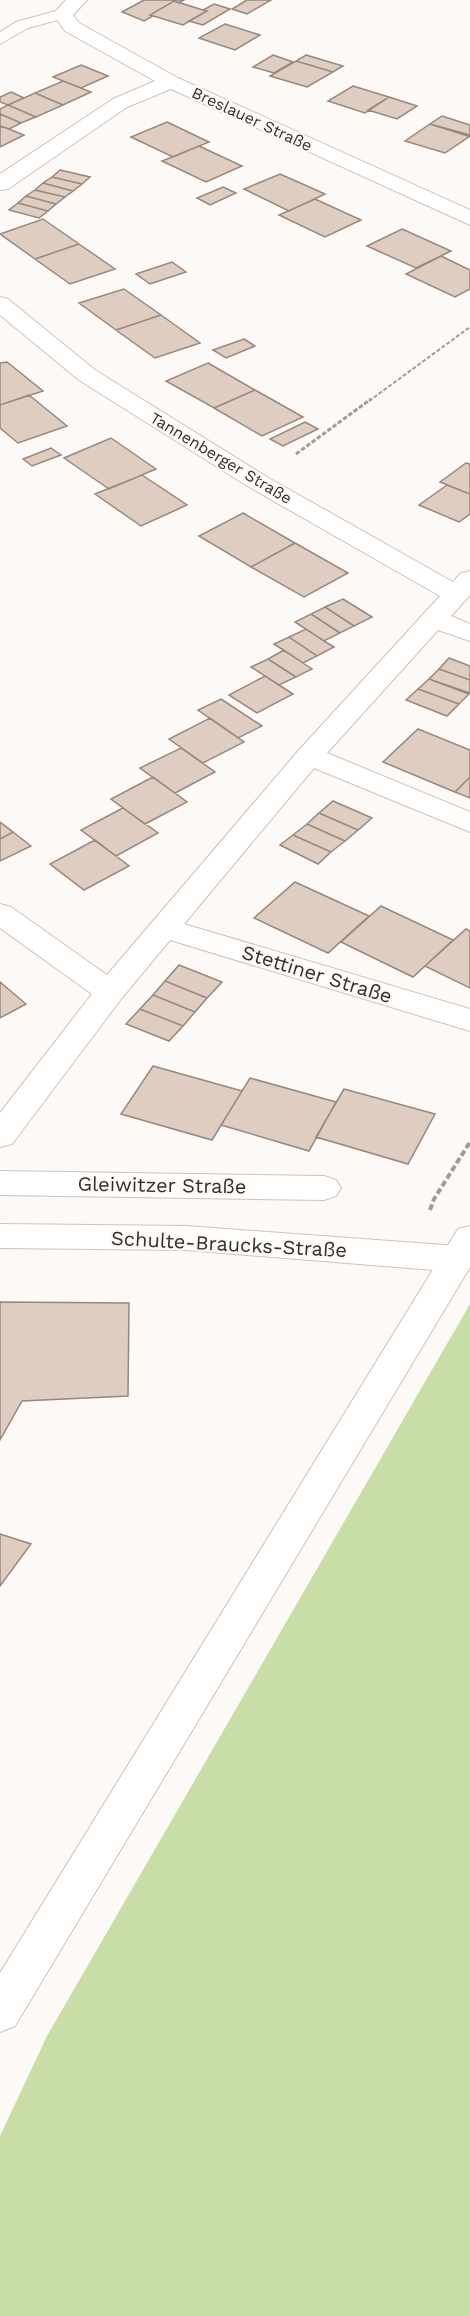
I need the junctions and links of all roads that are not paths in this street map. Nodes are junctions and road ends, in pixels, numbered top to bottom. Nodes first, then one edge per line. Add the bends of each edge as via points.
1 (77, 0) edge
2 (63, 14) junction
3 (0, 39) edge
4 (171, 82) junction
5 (0, 184) edge
6 (470, 218) edge
7 (0, 304) edge
8 (462, 586) edge
9 (433, 618) junction
10 (470, 633) edge
11 (309, 756) junction
12 (470, 823) edge
13 (0, 914) edge
14 (163, 928) junction
15 (110, 992) junction
16 (470, 1020) edge
17 (0, 1136) edge
18 (0, 1183) edge
19 (324, 1188) dead end
20 (0, 1236) edge
21 (464, 1249) edge
22 (0, 2012) edge

1 - 2 street
2 - 3 lane via 22,26
2 - 4 street, Breslauer Straße via 72,27
4 - 5 street via 120,103
4 - 6 street, Breslauer Straße
7 - 8 street, Tannenberger Straße via 87,375 258,482
8 - 9 street
9 - 10 street
9 - 11 street
11 - 12 street
11 - 14 street
13 - 15 street
14 - 15 street
14 - 16 street, Stettiner Straße
15 - 17 street
18 - 19 street, Gleiwitzer Straße
20 - 21 street, Schulte-Braucks-Straße via 186,1238 413,1255
21 - 22 street

